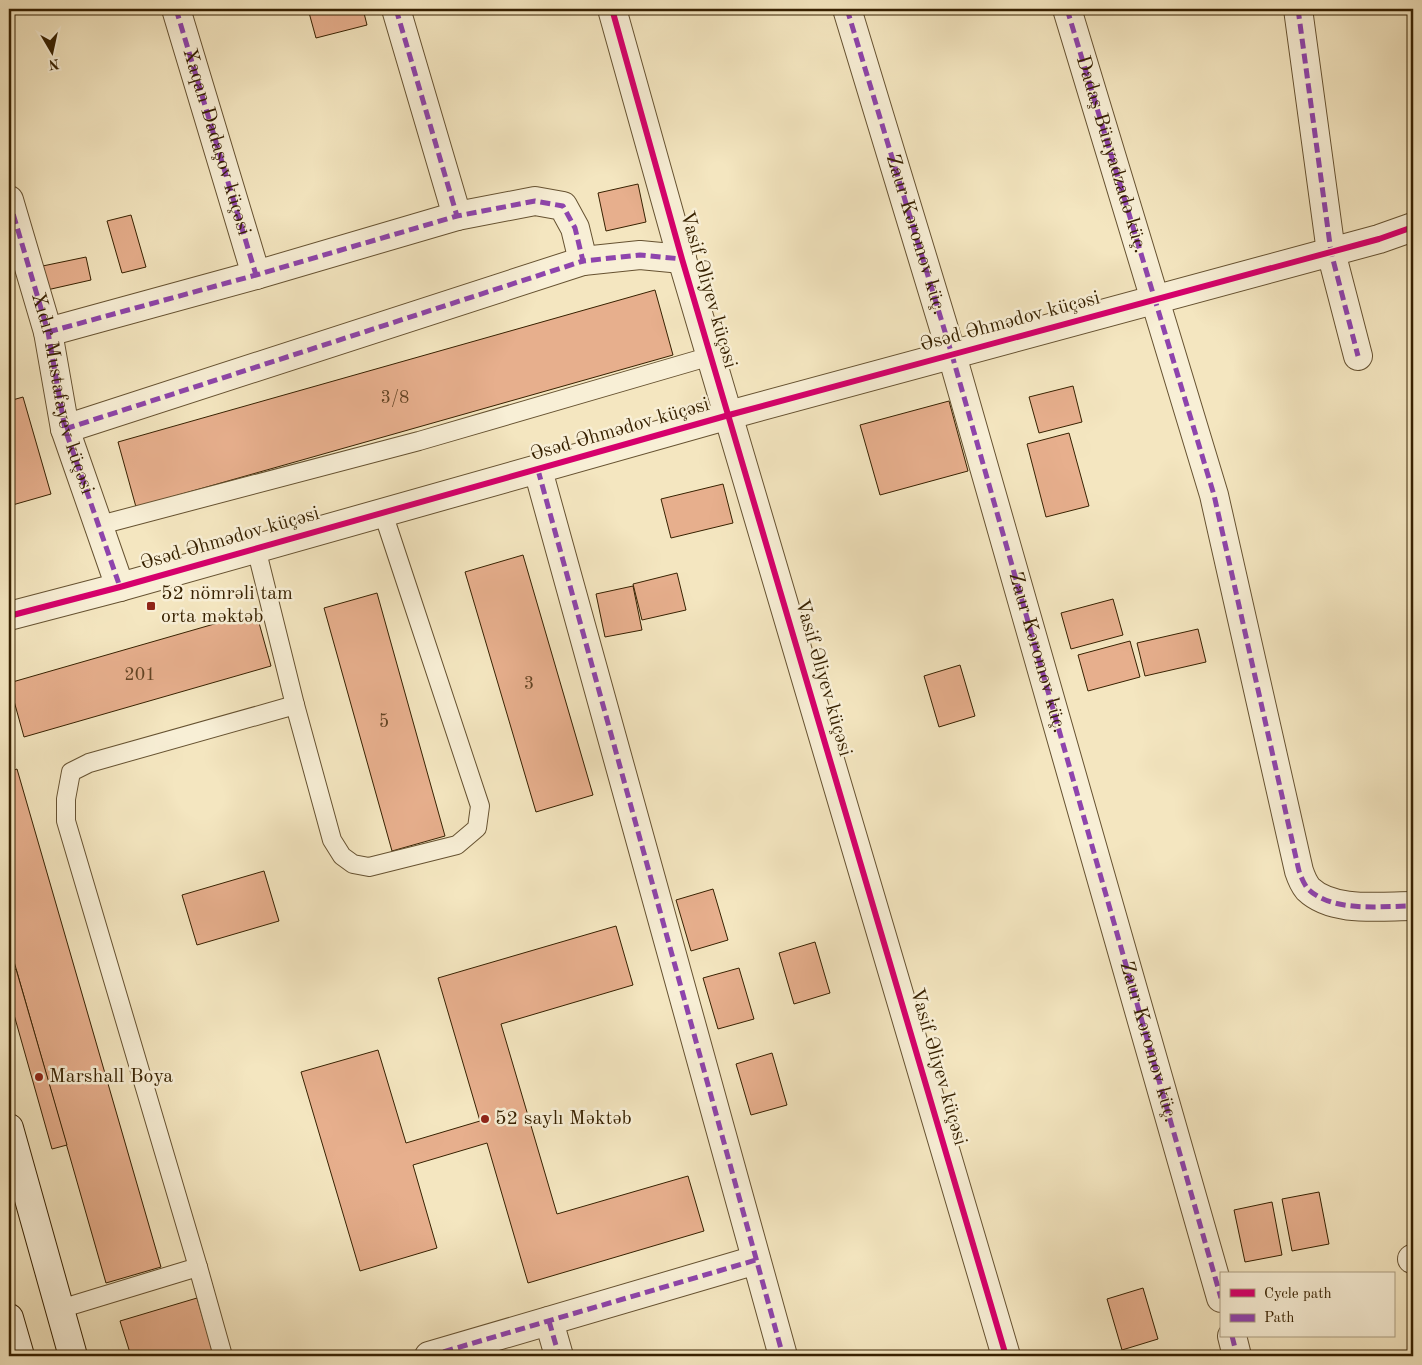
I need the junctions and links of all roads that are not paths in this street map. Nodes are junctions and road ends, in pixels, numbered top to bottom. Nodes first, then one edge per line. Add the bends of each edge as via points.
1 (176, 9) edge
2 (396, 9) edge
3 (612, 9) edge
4 (847, 9) edge
5 (1067, 9) edge
6 (1298, 9) edge
7 (9, 200) edge
8 (457, 216) junction
9 (1413, 227) edge
10 (1331, 252) junction
11 (682, 260) junction
12 (583, 261) junction
13 (256, 275) junction
14 (1154, 300) junction
15 (48, 332) junction
16 (952, 354) junction
17 (711, 356) junction
18 (1358, 356) dead end
19 (729, 415) junction
20 (65, 429) junction
21 (538, 470) junction
22 (384, 513) junction
23 (100, 525) junction
24 (256, 548) junction
25 (120, 587) junction
26 (9, 616) edge
27 (295, 705) junction
28 (1413, 906) edge
29 (9, 1128) edge
30 (756, 1260) junction
31 (198, 1267) junction
32 (1220, 1294) edge
33 (60, 1309) junction
34 (9, 1318) edge
35 (549, 1322) junction
36 (1233, 1338) edge
37 (20, 1356) edge
38 (73, 1356) edge
39 (223, 1356) edge
40 (429, 1356) edge
41 (559, 1356) edge
42 (783, 1356) edge
43 (1006, 1356) edge
44 (1238, 1356) edge

1 - 13 street, Xaqan Dadaşov küçəsi
2 - 8 street
3 - 11 street, Vasif Əliyev küçəsi
4 - 16 street, Zaur Kəromov küç.
5 - 14 street, Dadaş Bünyadzadə küç.
6 - 10 street
7 - 15 street, Xıdır Mustafayev küçəsi
8 - 12 street via 535,201 563,206 575,228
8 - 13 street
9 - 10 street, Əsəd Əhmədov küçəsi
10 - 14 street, Əsəd Əhmədov küçəsi
10 - 18 street
11 - 12 street via 640,255
11 - 17 street, Vasif Əliyev küçəsi
12 - 20 street
13 - 15 street
14 - 16 street, Əsəd Əhmədov küçəsi
14 - 28 street, Dadaş Bünyadzadə küç. via 1214,495 1299,871 1307,888 1324,900 1346,905
15 - 20 street, Xıdır Mustafayev küçəsi
16 - 19 street, Əsəd Əhmədov küçəsi
16 - 32 street, Zaur Kəromov küç.
17 - 19 street, Vasif Əliyev küçəsi
17 - 23 lane via 420,441
19 - 21 street, Əsəd Əhmədov küçəsi
19 - 43 street, Vasif Əliyev küçəsi
20 - 23 street, Xıdır Mustafayev küçəsi
21 - 22 street, Əsəd Əhmədov küçəsi
21 - 30 street
22 - 24 street, Əsəd Əhmədov küçəsi
22 - 27 lane via 480,806 477,828 457,845 369,867 353,864 342,856 332,840
23 - 25 street, Xıdır Mustafayev küçəsi
24 - 25 street, Əsəd Əhmədov küçəsi
24 - 27 lane
25 - 26 street, Əsəd Əhmədov küçəsi
27 - 31 lane via 89,763 71,772 66,799 66,821
29 - 33 street
30 - 35 street
30 - 42 street
31 - 33 lane
31 - 39 lane
33 - 38 street
34 - 37 street
35 - 40 street
35 - 41 street
36 - 44 street

